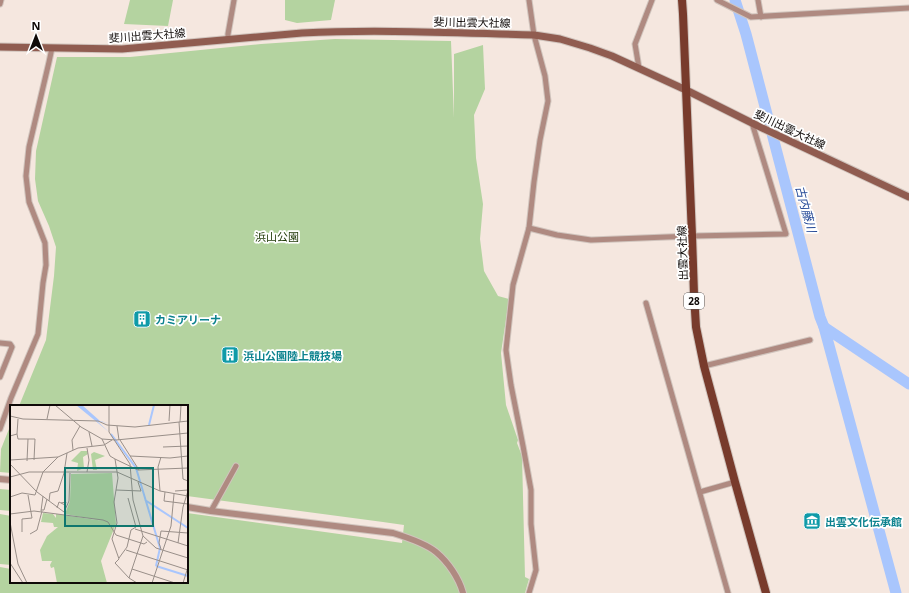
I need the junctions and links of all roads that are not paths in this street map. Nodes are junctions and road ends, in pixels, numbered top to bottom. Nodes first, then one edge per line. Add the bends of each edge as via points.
1 (1, 0) edge
2 (234, 0) edge
3 (529, 0) edge
4 (652, 0) edge
5 (682, 0) edge
6 (717, 0) edge
7 (758, 0) edge
8 (0, 4) edge
9 (909, 8) edge
10 (761, 17) junction
11 (534, 35) junction
12 (228, 40) junction
13 (0, 47) edge
14 (52, 48) junction
15 (639, 68) junction
16 (686, 90) junction
17 (754, 124) junction
18 (909, 197) edge
19 (529, 228) junction
20 (692, 236) junction
21 (646, 303) dead end
22 (810, 340) dead end
23 (0, 343) edge
24 (704, 366) junction
25 (0, 377) edge
26 (0, 428) edge
27 (236, 466) dead end
28 (0, 479) edge
29 (10, 480) edge
30 (735, 482) junction
31 (700, 492) junction
32 (188, 507) edge
33 (212, 511) junction
34 (463, 593) edge
35 (529, 593) edge
36 (728, 593) edge
37 (766, 593) edge

1 - 8 street
2 - 12 street
3 - 11 street
4 - 15 street via 635,44
5 - 16 main road, 出雲大社線 / 28
6 - 10 street via 751,17
7 - 10 street
9 - 10 street
11 - 12 main road, 斐川出雲大社線 via 377,31 302,33
11 - 15 main road, 斐川出雲大社線 via 590,48
11 - 19 street via 545,76 548,101 539,147
12 - 14 main road, 斐川出雲大社線 via 122,49
13 - 14 main road, 斐川出雲大社線
14 - 26 street via 29,147 26,176 29,202 45,243 46,265 38,334
15 - 16 main road, 斐川出雲大社線
16 - 17 main road, 斐川出雲大社線
16 - 20 main road, 出雲大社線 / 28
17 - 18 main road, 斐川出雲大社線
17 - 20 street via 786,234
19 - 20 street via 557,236 591,240
19 - 35 street via 514,285 506,350 531,490 531,524 536,570
20 - 24 main road, 出雲大社線 / 28 via 696,327
21 - 31 street
22 - 24 street
23 - 25 street via 10,344 12,347
24 - 30 main road, 出雲大社線 / 28
27 - 33 street
28 - 29 street
30 - 31 street
30 - 37 main road, 出雲大社線 / 28
31 - 36 street
32 - 33 street
33 - 34 street via 393,533 435,551 453,571

